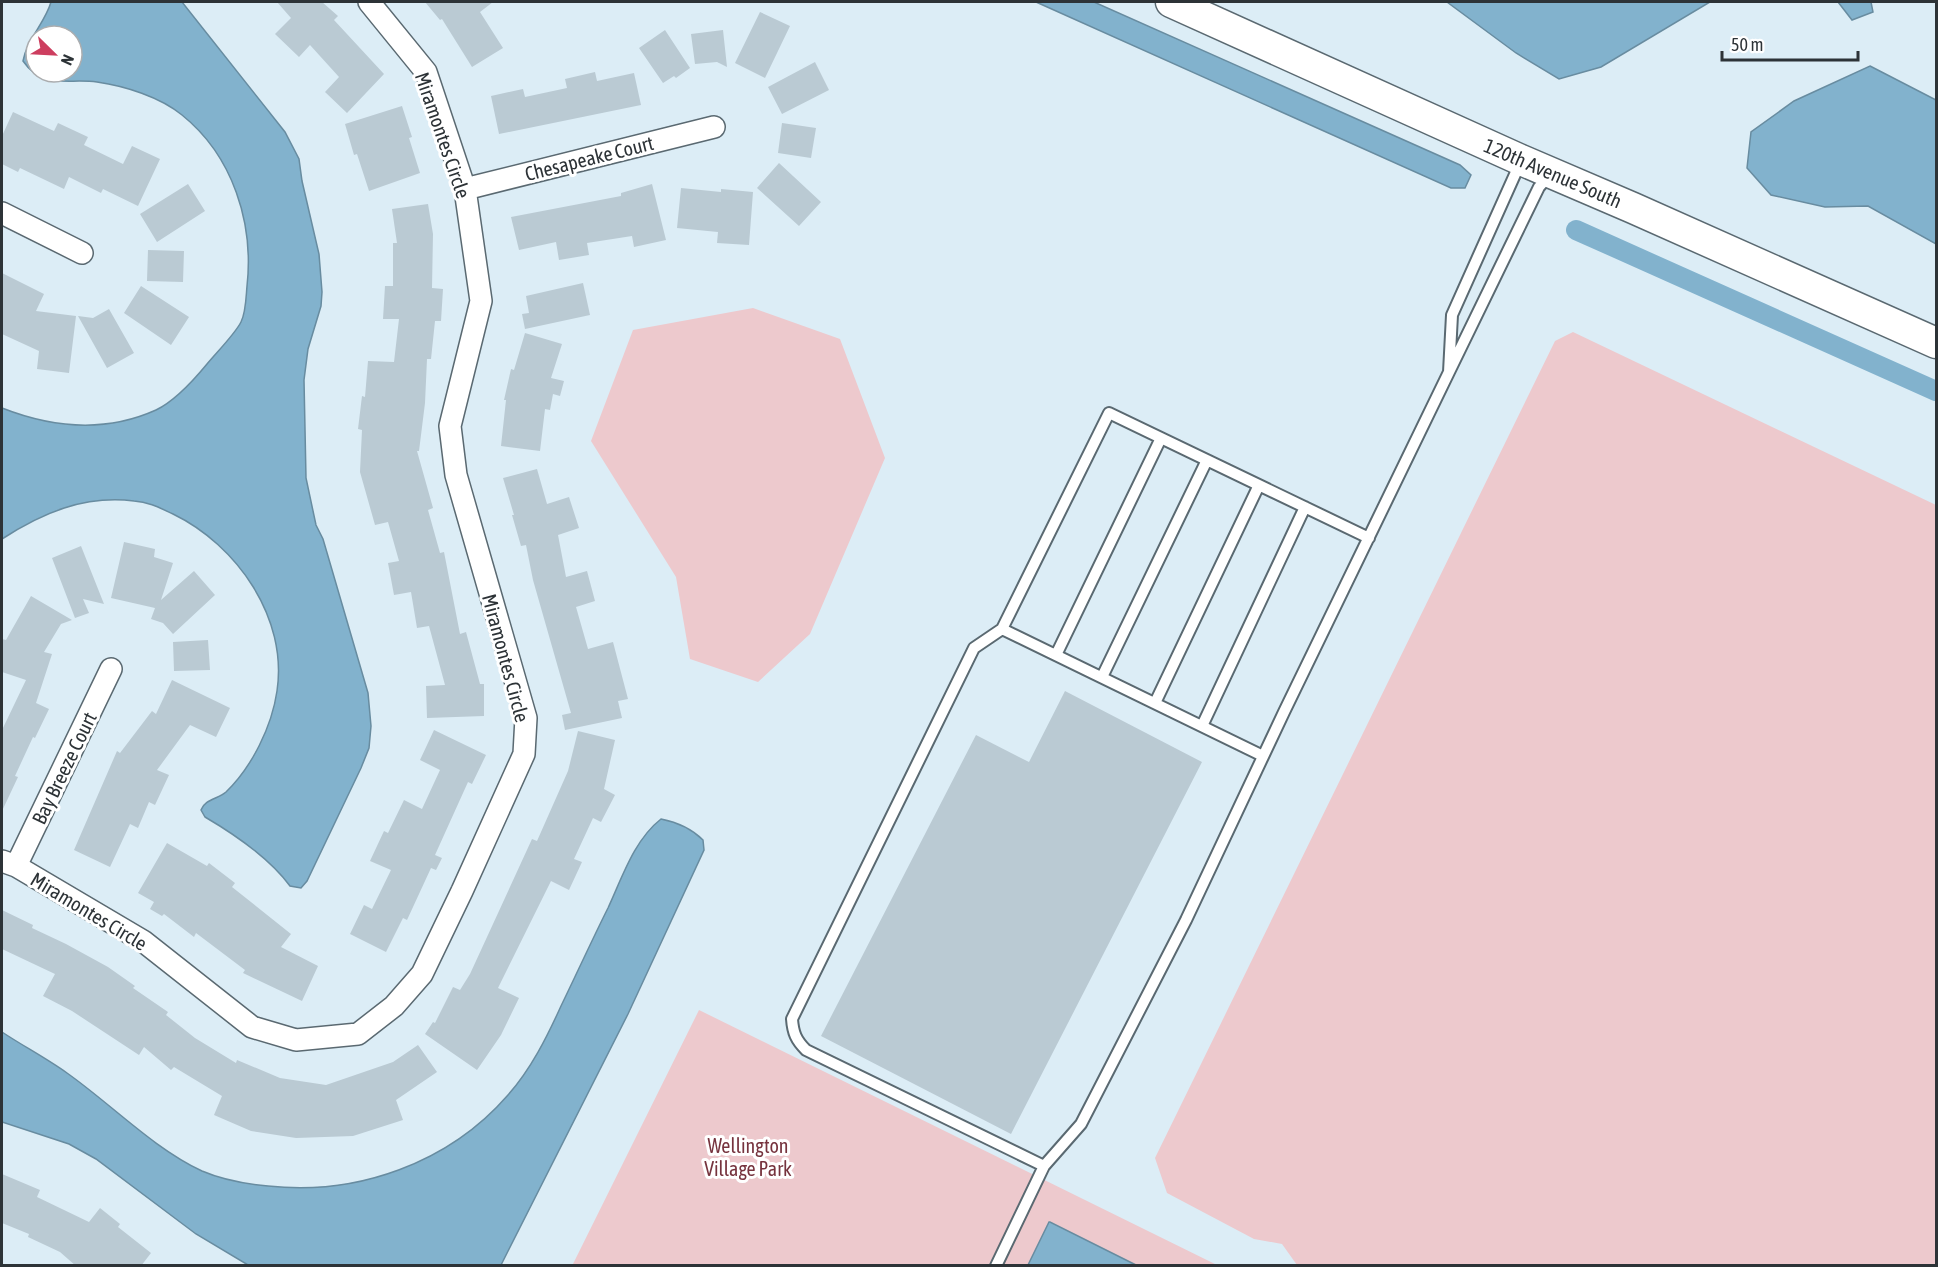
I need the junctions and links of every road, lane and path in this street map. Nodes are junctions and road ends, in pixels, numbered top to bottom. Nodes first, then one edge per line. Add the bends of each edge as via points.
1 (369, 2) edge
2 (1171, 2) edge
3 (714, 127) dead end
4 (1521, 160) junction
5 (1551, 174) junction
6 (465, 189) junction
7 (2, 213) edge
8 (82, 253) dead end
9 (1936, 343) edge
10 (1449, 372) junction
11 (1161, 438) junction
12 (1207, 460) junction
13 (1259, 485) junction
14 (1305, 507) junction
15 (1369, 538) junction
16 (1002, 629) junction
17 (1056, 655) junction
18 (111, 669) dead end
19 (1102, 677) junction
20 (1155, 703) junction
21 (1202, 726) junction
22 (1263, 756) junction
23 (9, 864) edge
24 (1044, 1166) junction
25 (996, 1266) edge

1 - 6 street, Miramontes Circle via 426,72
2 - 4 street, 120th Avenue South
3 - 6 street, Chesapeake Court
4 - 5 street, 120th Avenue South
4 - 10 lane via 1452,315
5 - 9 street, 120th Avenue South
5 - 10 lane via 1539,187
6 - 23 street, Miramontes Circle via 481,301 450,426 456,475 526,718 524,754 422,974 394,1006 358,1034 296,1040 252,1027 143,941
7 - 8 street
10 - 15 lane
11 - 12 lane
11 - 16 lane via 1109,414
11 - 17 lane
12 - 13 lane
12 - 19 lane
13 - 14 lane
13 - 20 lane
14 - 15 lane
14 - 21 lane
15 - 22 lane
16 - 17 lane
16 - 24 lane via 974,648 792,1019 796,1039 806,1050
17 - 19 lane
18 - 23 street, Bay Breeze Court
19 - 20 lane
20 - 21 lane
21 - 22 lane
22 - 24 lane via 1186,920 1081,1124
24 - 25 lane

